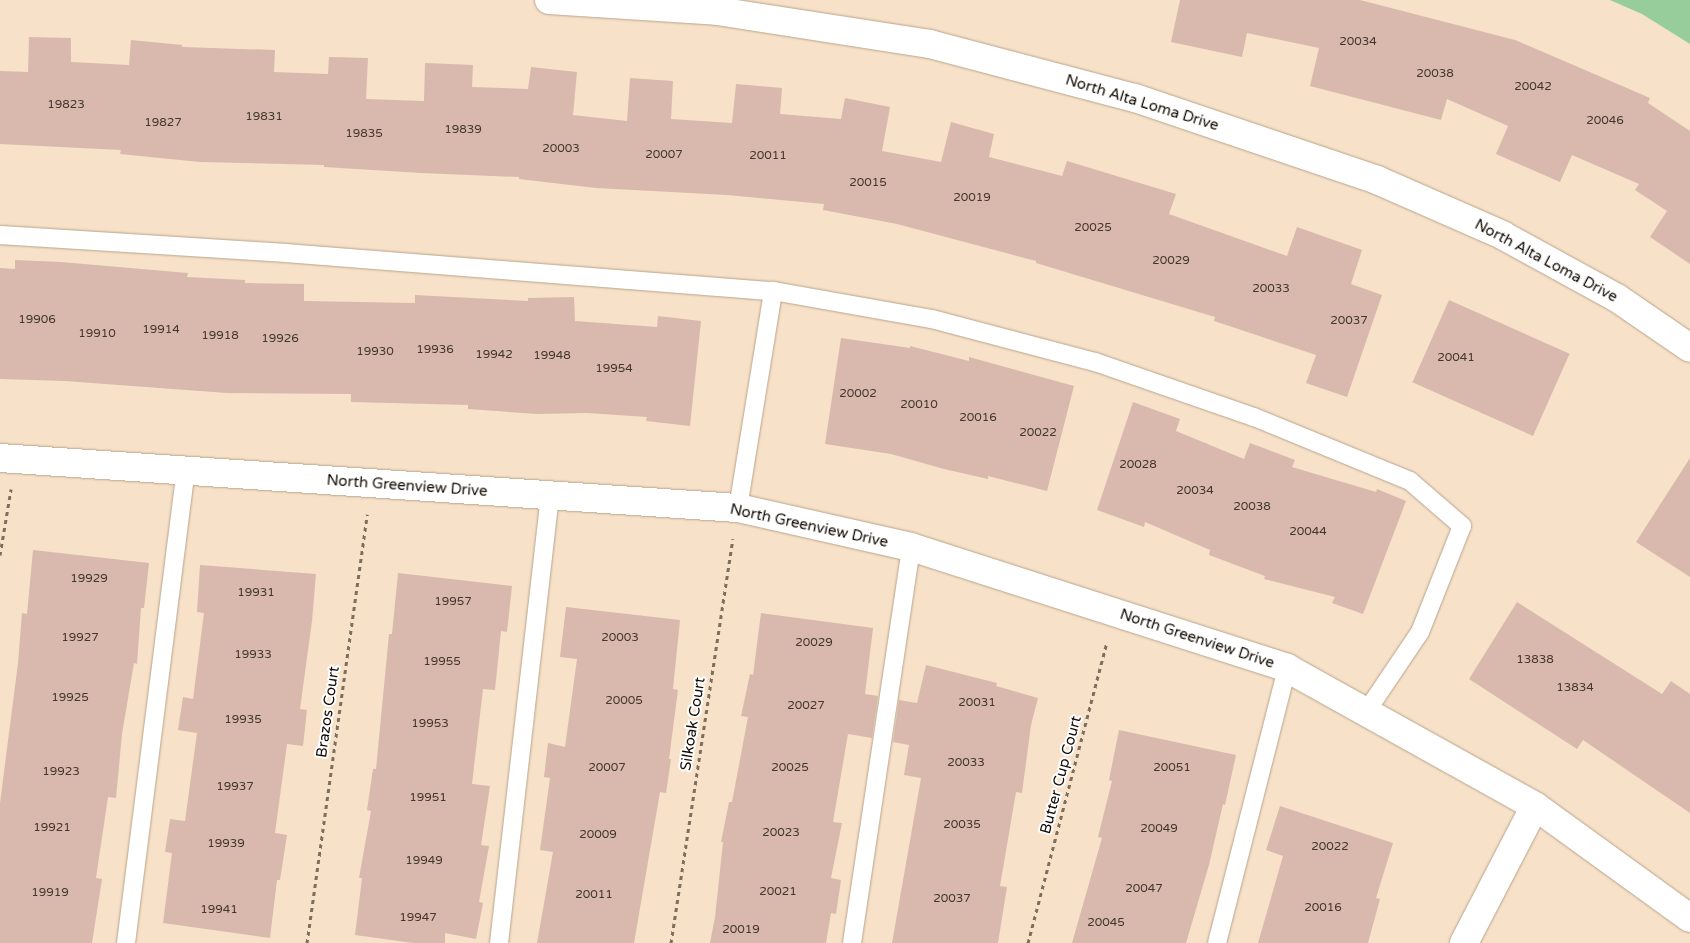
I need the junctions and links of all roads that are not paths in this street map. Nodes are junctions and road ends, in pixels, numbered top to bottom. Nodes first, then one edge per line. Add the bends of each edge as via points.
1 (549, 0) edge
2 (0, 235) edge
3 (773, 290) junction
4 (1690, 348) edge
5 (8, 459) edge
6 (186, 471) junction
7 (550, 496) junction
8 (738, 508) junction
9 (911, 547) junction
10 (1287, 668) junction
11 (1366, 712) junction
12 (1535, 806) junction
13 (1690, 918) edge
14 (126, 943) edge
15 (499, 943) edge
16 (852, 943) edge
17 (1217, 943) edge
18 (1464, 943) edge

1 - 4 street, North Alta Loma Drive via 717,11 930,44 1135,98 1377,180 1502,234 1617,298
2 - 3 lane
3 - 8 lane
3 - 11 lane via 932,319 1095,362 1254,417 1410,481 1462,526 1420,632
5 - 6 street, North Greenview Drive
6 - 7 street, North Greenview Drive
6 - 14 lane
7 - 8 street, North Greenview Drive
7 - 15 lane
8 - 9 street, North Greenview Drive
9 - 10 street, North Greenview Drive
9 - 16 lane
10 - 11 street, North Greenview Drive
10 - 17 lane
11 - 12 street, North Greenview Drive
12 - 13 street, North Greenview Drive
12 - 18 street

